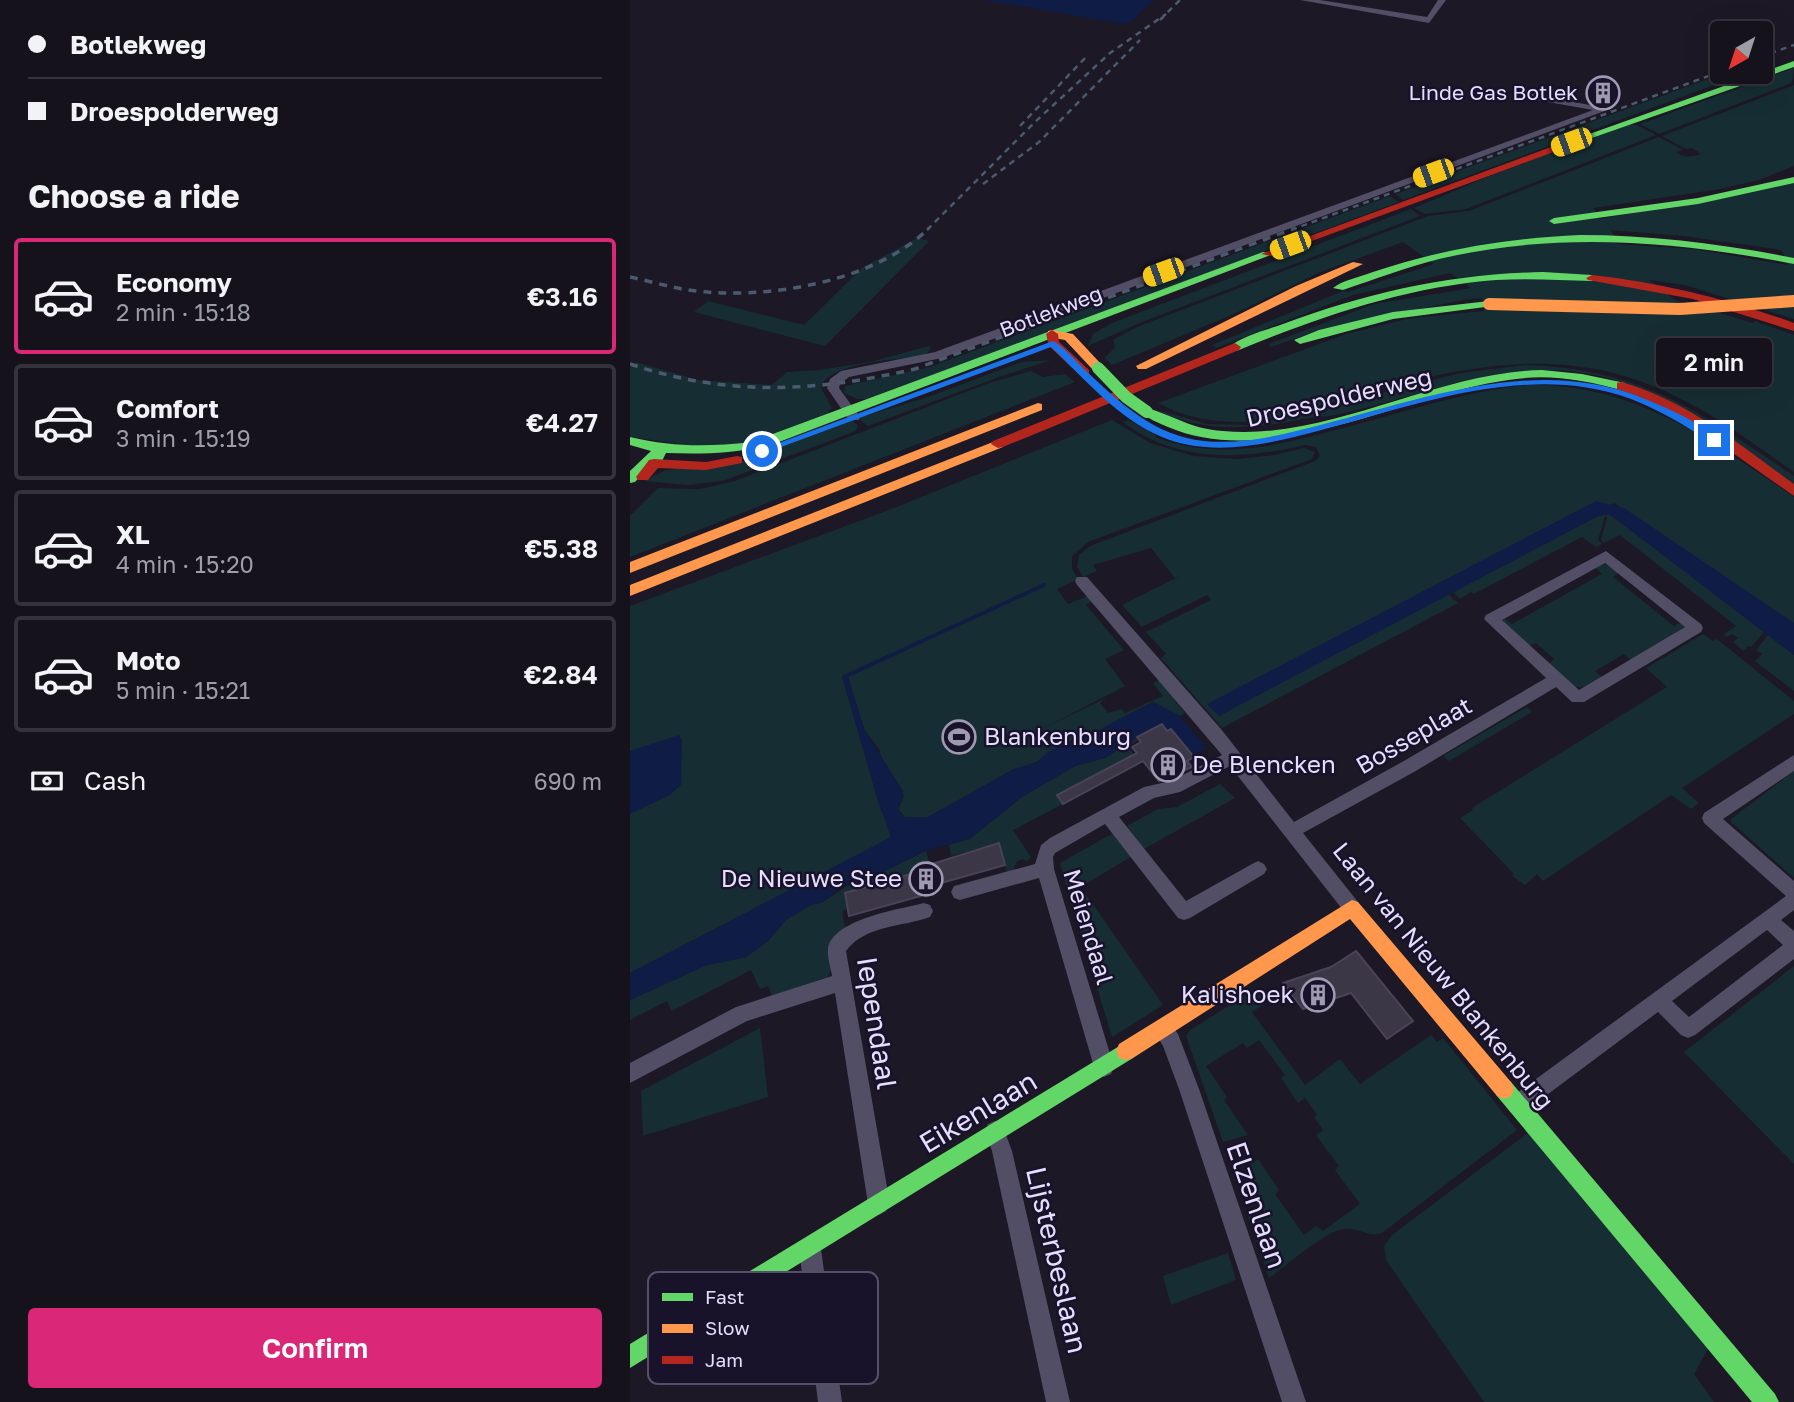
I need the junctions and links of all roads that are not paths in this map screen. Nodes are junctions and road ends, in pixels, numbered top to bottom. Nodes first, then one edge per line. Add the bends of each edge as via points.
1 (1304, 0) edge
2 (1442, 0) edge
3 (1794, 57) edge
4 (1773, 64) edge
5 (1794, 64) edge
6 (1721, 84) edge
7 (1523, 95) dead end
8 (1687, 99) junction
9 (1794, 172) edge
10 (1471, 179) junction
11 (1794, 180) edge
12 (1328, 197) dead end
13 (1698, 201) junction
14 (1341, 206) junction
15 (1789, 259) edge
16 (1794, 301) edge
17 (1794, 327) edge
18 (1069, 337) junction
19 (1052, 339) junction
20 (1290, 344) dead end
21 (1251, 358) dead end
22 (1131, 370) junction
23 (1089, 376) junction
24 (1050, 402) dead end
25 (852, 414) junction
26 (1044, 425) junction
27 (630, 440) edge
28 (648, 458) edge
29 (630, 479) edge
30 (630, 491) edge
31 (1794, 491) edge
32 (630, 568) edge
33 (1082, 581) dead end
34 (630, 591) edge
35 (1557, 679) junction
36 (1231, 757) junction
37 (1794, 762) edge
38 (1108, 815) junction
39 (1292, 831) junction
40 (1045, 869) junction
41 (1258, 869) dead end
42 (960, 892) dead end
43 (1794, 892) edge
44 (1794, 900) edge
45 (1352, 908) junction
46 (924, 911) dead end
47 (1767, 919) junction
48 (1794, 945) edge
49 (842, 982) junction
50 (1658, 1000) junction
51 (1163, 1028) junction
52 (1104, 1067) junction
53 (630, 1073) edge
54 (1517, 1105) junction
55 (995, 1131) junction
56 (879, 1204) junction
57 (810, 1249) junction
58 (772, 1272) edge
59 (813, 1272) edge
60 (648, 1346) edge
61 (630, 1357) edge
62 (828, 1384) edge
63 (830, 1402) edge
64 (1058, 1402) edge
65 (1294, 1402) edge
66 (1767, 1402) edge

1 - 2 street via 1429,20
3 - 4 main road
5 - 8 main road, Botlekweg
6 - 8 main road, Botlekweg
7 - 14 street via 1605,109
8 - 10 main road, Botlekweg
9 - 13 main road
10 - 18 main road, Botlekweg via 1411,208
10 - 19 main road, Botlekweg
11 - 13 main road
12 - 14 street
13 - 22 main road via 1409,247 1330,274
14 - 25 street via 938,355 845,374 833,388
15 - 22 main road via 1700,243 1615,236 1518,240 1423,258
16 - 20 main road, bridge via 1659,311 1446,306 1344,326
17 - 26 main road via 1738,307 1604,280 1457,280 1342,305
18 - 19 main road
18 - 23 main road, Droespolderweg
19 - 23 main road, Droespolderweg
19 - 25 main road, Botlekweg
21 - 26 main road via 1122,406
22 - 23 main road
23 - 31 main road, Droespolderweg via 1167,436 1221,445 1295,436 1479,387 1562,381 1615,391 1655,405
24 - 32 main road
25 - 28 main road, Botlekweg via 722,463 706,466
26 - 34 main road
27 - 28 main road, Botlekweg
28 - 29 main road
28 - 30 main road
33 - 36 street, Laan van Nieuw Blankenburg
35 - 35 street via 1491,619 1606,556 1696,628 1578,698
35 - 39 street, Bosseplaat
36 - 38 street, Meiendaal
36 - 39 street, Laan van Nieuw Blankenburg
37 - 43 street via 1710,818
38 - 40 street, Meiendaal via 1049,848 1043,859
38 - 41 street via 1184,912
39 - 45 street, Laan van Nieuw Blankenburg
40 - 42 street
40 - 52 street, Meiendaal
44 - 47 street
45 - 51 main road, Eikenlaan
45 - 54 main road, Laan van Nieuw Blankenburg
46 - 49 street, Iependaal via 852,931 841,939 837,949
47 - 48 street
47 - 50 street
48 - 50 street via 1688,1029
49 - 53 street via 743,1013
49 - 56 street, Iependaal
50 - 54 street
51 - 52 main road, Eikenlaan
51 - 65 street, Elzenlaan via 1189,1089
52 - 55 main road, Eikenlaan
54 - 66 main road, Laan van Nieuw Blankenburg
55 - 56 main road, Eikenlaan
55 - 64 street, Lijsterbeslaan
56 - 57 main road, Eikenlaan
57 - 58 main road, Eikenlaan
57 - 59 street
60 - 61 main road, Eikenlaan
62 - 63 street

